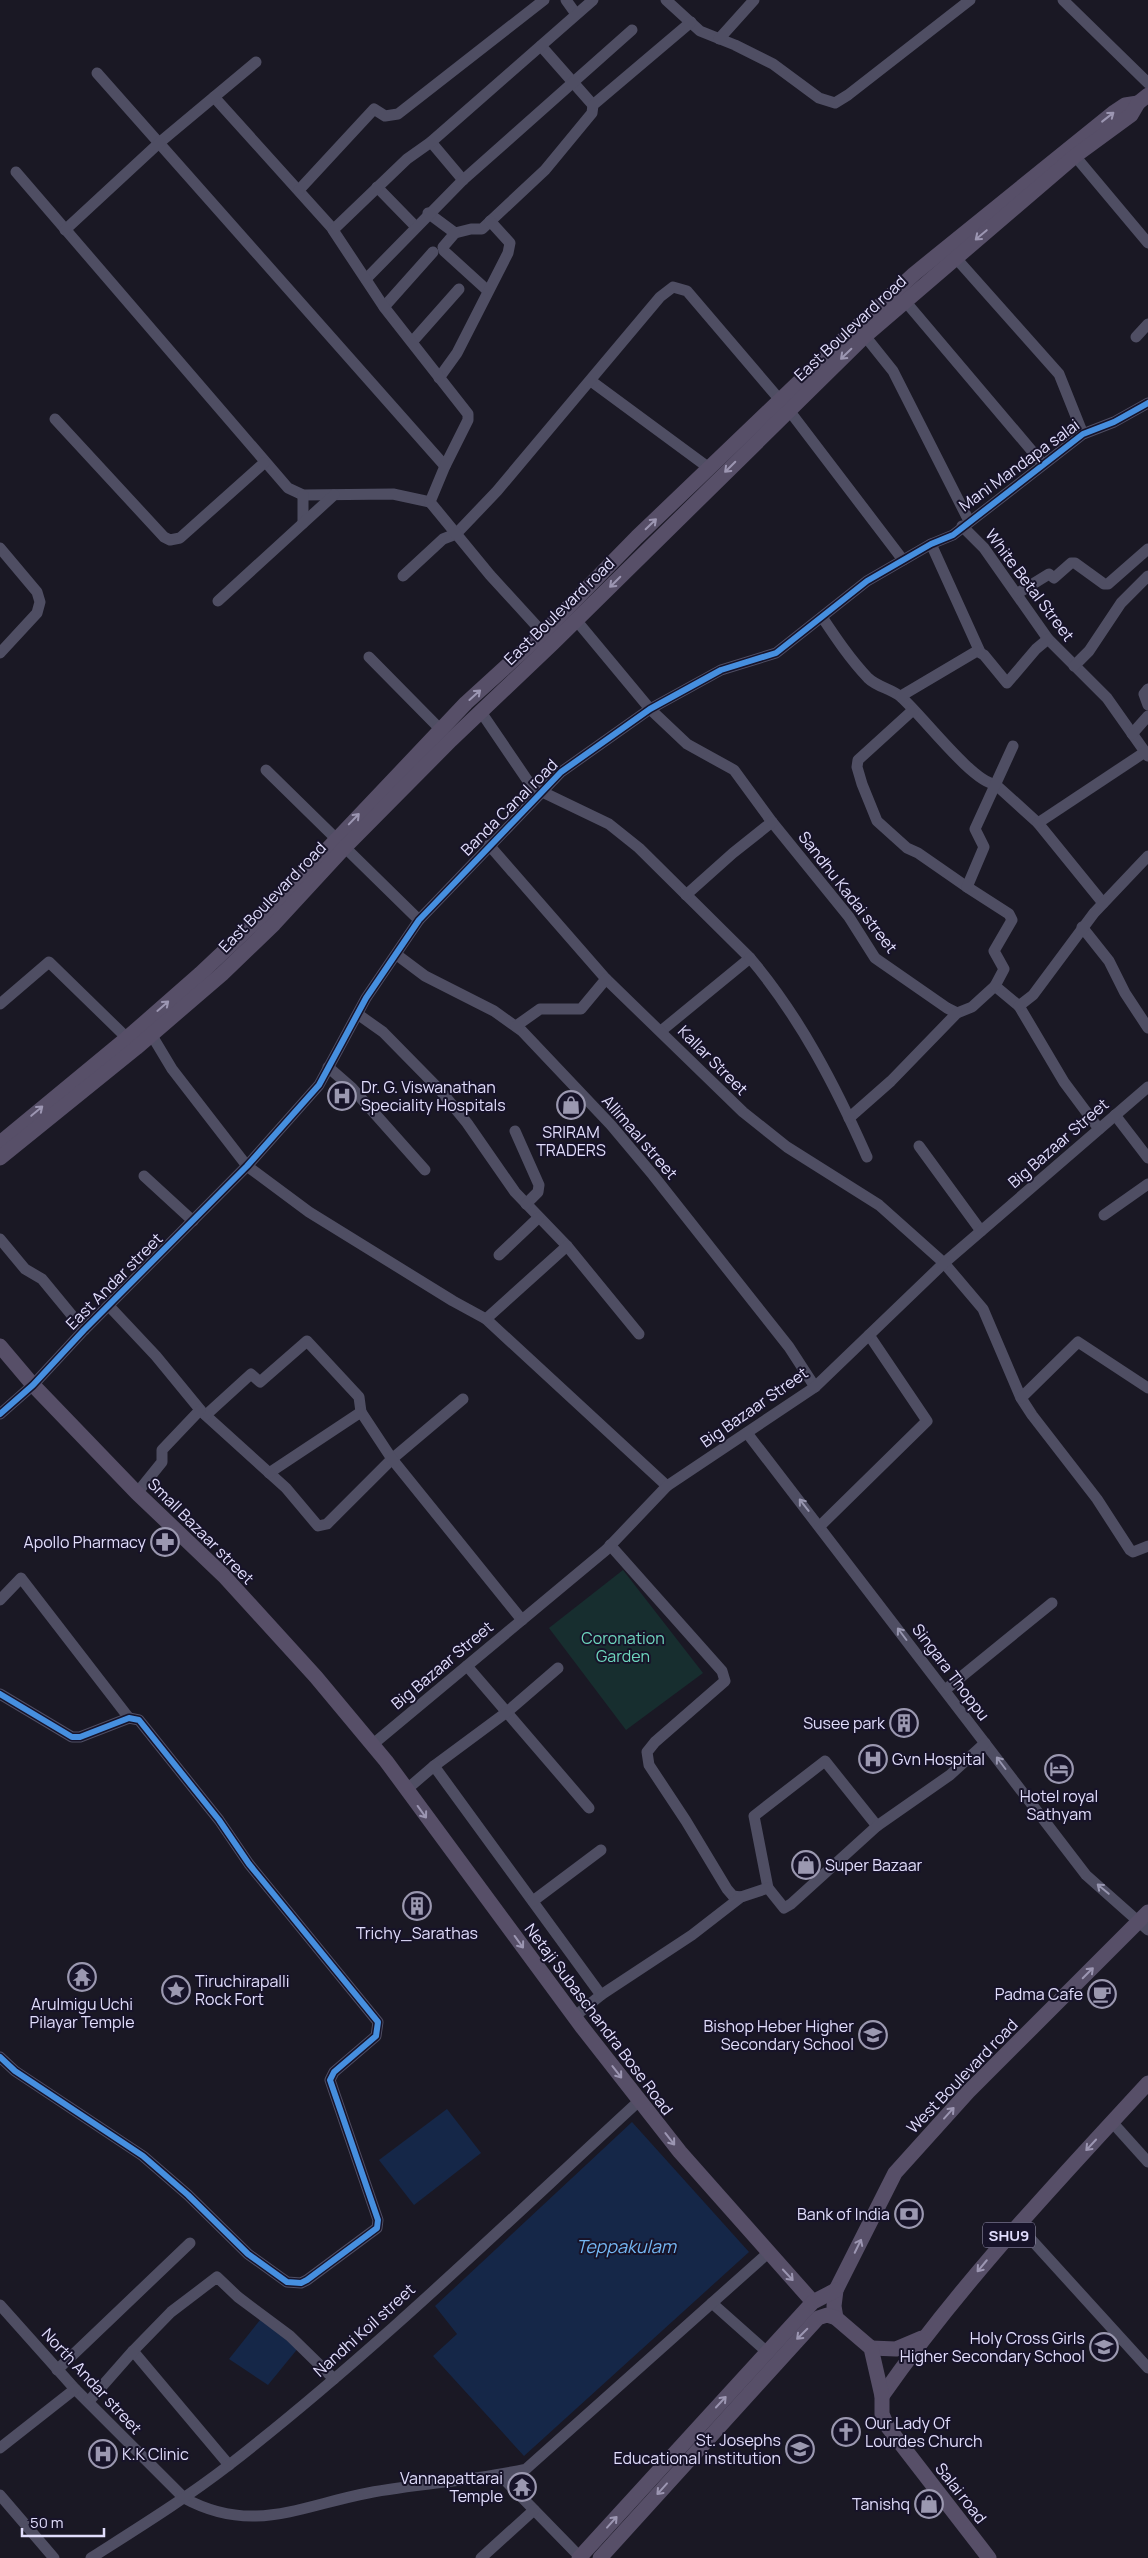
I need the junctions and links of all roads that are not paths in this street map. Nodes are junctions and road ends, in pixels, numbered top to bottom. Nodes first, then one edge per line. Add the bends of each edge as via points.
1 (544, 0) edge
2 (566, 0) edge
3 (593, 0) edge
4 (666, 0) edge
5 (754, 0) edge
6 (970, 0) edge
7 (1063, 0) edge
8 (576, 14) junction
9 (691, 22) junction
10 (632, 30) dead end
11 (719, 39) junction
12 (541, 46) junction
13 (256, 62) dead end
14 (97, 74) dead end
15 (1148, 82) edge
16 (574, 84) junction
17 (214, 97) junction
18 (1143, 99) edge
19 (593, 105) junction
20 (431, 142) junction
21 (159, 143) junction
22 (1075, 156) junction
23 (16, 172) dead end
24 (463, 180) junction
25 (377, 187) junction
26 (300, 190) junction
27 (428, 213) junction
28 (490, 221) junction
29 (416, 227) junction
30 (333, 229) junction
31 (65, 230) junction
32 (455, 233) junction
33 (1148, 243) edge
34 (433, 252) dead end
35 (955, 257) junction
36 (366, 279) junction
37 (459, 289) dead end
38 (488, 292) junction
39 (905, 301) junction
40 (384, 307) junction
41 (1148, 324) edge
42 (865, 336) junction
43 (1136, 337) dead end
44 (412, 342) junction
45 (439, 378) junction
46 (591, 381) junction
47 (1148, 403) edge
48 (784, 405) junction
49 (55, 419) dead end
50 (1083, 434) junction
51 (264, 463) junction
52 (1043, 464) junction
53 (445, 466) junction
54 (709, 468) junction
55 (303, 495) junction
56 (334, 495) junction
57 (430, 502) junction
58 (303, 523) junction
59 (966, 524) junction
60 (456, 534) junction
61 (931, 544) junction
62 (0, 548) edge
63 (1148, 549) edge
64 (902, 560) junction
65 (1132, 561) junction
66 (403, 576) dead end
67 (1148, 576) edge
68 (1018, 593) junction
69 (218, 601) dead end
70 (822, 617) junction
71 (576, 620) junction
72 (543, 633) junction
73 (1048, 640) junction
74 (1, 649) edge
75 (980, 652) junction
76 (369, 657) dead end
77 (1074, 666) junction
78 (1148, 688) edge
79 (900, 696) junction
80 (1148, 705) edge
81 (650, 709) junction
82 (913, 710) junction
83 (481, 712) junction
84 (1148, 716) edge
85 (441, 730) junction
86 (1132, 734) junction
87 (1013, 746) dead end
88 (1147, 754) edge
89 (266, 770) dead end
90 (995, 784) junction
91 (542, 791) junction
92 (772, 822) junction
93 (1038, 823) junction
94 (341, 842) junction
95 (489, 845) junction
96 (1148, 856) edge
97 (967, 887) junction
98 (686, 895) junction
99 (1103, 903) junction
100 (419, 920) junction
101 (1082, 927) junction
102 (397, 955) junction
103 (750, 958) junction
104 (606, 979) junction
105 (995, 986) junction
106 (0, 1004) edge
107 (1019, 1006) junction
108 (957, 1012) junction
109 (358, 1015) junction
110 (516, 1026) junction
111 (1148, 1028) edge
112 (661, 1031) junction
113 (152, 1034) junction
114 (126, 1038) junction
115 (328, 1067) junction
116 (1148, 1087) edge
117 (1115, 1115) junction
118 (849, 1118) junction
119 (1099, 1129) junction
120 (515, 1130) dead end
121 (0, 1143) edge
122 (919, 1146) dead end
123 (867, 1157) dead end
124 (0, 1158) edge
125 (1148, 1158) edge
126 (247, 1166) junction
127 (425, 1170) dead end
128 (144, 1176) dead end
129 (1148, 1184) edge
130 (526, 1204) junction
131 (1104, 1215) dead end
132 (538, 1218) junction
133 (193, 1221) junction
134 (981, 1231) junction
135 (0, 1238) edge
136 (567, 1246) junction
137 (499, 1254) dead end
138 (944, 1263) junction
139 (109, 1306) junction
140 (486, 1319) junction
141 (84, 1330) junction
142 (639, 1334) dead end
143 (869, 1335) junction
144 (0, 1346) edge
145 (33, 1385) junction
146 (815, 1387) junction
147 (1148, 1388) edge
148 (1021, 1398) junction
149 (464, 1399) dead end
150 (361, 1412) junction
151 (203, 1413) junction
152 (0, 1414) edge
153 (748, 1432) junction
154 (392, 1459) junction
155 (269, 1473) junction
156 (667, 1486) junction
157 (137, 1493) junction
158 (820, 1526) junction
159 (610, 1545) junction
160 (1148, 1546) edge
161 (0, 1600) edge
162 (1052, 1603) dead end
163 (522, 1620) junction
164 (467, 1666) junction
165 (558, 1668) dead end
166 (944, 1690) junction
167 (0, 1694) edge
168 (507, 1712) junction
169 (129, 1718) junction
170 (985, 1743) junction
171 (372, 1745) junction
172 (434, 1766) junction
173 (406, 1790) junction
174 (589, 1808) dead end
175 (877, 1826) junction
176 (601, 1850) dead end
177 (768, 1888) junction
178 (741, 1897) junction
179 (533, 1901) junction
180 (1145, 1921) edge
181 (601, 1995) junction
182 (574, 2017) junction
183 (0, 2058) edge
184 (1148, 2083) edge
185 (639, 2101) junction
186 (1112, 2122) junction
187 (1148, 2162) edge
188 (1018, 2225) junction
189 (190, 2243) dead end
190 (768, 2253) junction
191 (836, 2290) junction
192 (712, 2302) junction
193 (813, 2302) junction
194 (0, 2305) edge
195 (836, 2318) junction
196 (922, 2338) junction
197 (871, 2348) junction
198 (133, 2351) junction
199 (767, 2352) junction
200 (1148, 2368) edge
201 (57, 2370) junction
202 (334, 2379) junction
203 (75, 2389) junction
204 (882, 2396) junction
205 (89, 2401) junction
206 (0, 2446) edge
207 (229, 2465) junction
208 (500, 2475) junction
209 (0, 2495) edge
210 (184, 2498) junction
211 (534, 2510) junction
212 (54, 2558) edge
213 (91, 2558) edge
214 (481, 2558) edge
215 (579, 2558) edge
216 (600, 2558) edge
217 (989, 2558) edge

1 - 26 street via 398,114 385,116 374,109
2 - 8 street
3 - 8 street
4 - 9 street
5 - 11 street
6 - 11 street via 848,96 835,102 819,98 773,64
7 - 15 street
8 - 12 street
9 - 11 street
9 - 19 street
10 - 16 street
12 - 16 street
12 - 20 street
13 - 17 street
14 - 21 street
16 - 19 street
16 - 24 street
17 - 21 street
17 - 26 street
18 - 22 main road, East Boulevard road via 1131,115
48 -> 18 main road via 914,274 1113,113
19 - 28 street via 592,113 544,170
20 - 24 street
20 - 25 street
21 - 31 street
21 - 53 street
22 - 33 street
22 -> 35 main road, East Boulevard road
23 - 31 street
24 - 27 street
25 - 29 street
25 - 30 street
26 - 30 street
27 - 29 street
27 - 32 street
28 - 32 street via 478,230
28 - 38 street via 510,243
29 - 36 street
30 - 36 street
31 - 51 street
32 - 38 street via 443,247 444,251
34 - 40 street
35 - 39 main road, East Boulevard road
35 - 50 street via 1058,374
36 - 40 street
37 - 44 street
38 - 45 street via 457,353
39 - 42 main road, East Boulevard road
39 - 52 street
40 - 44 street
41 - 43 street
42 -> 48 main road, East Boulevard road
42 - 59 street, White Betal Street via 893,371
44 - 45 street
45 - 53 street via 468,414
46 - 48 street via 666,291 679,287 687,291
46 - 54 street
46 - 60 street
47 - 50 street, Mani Mandapa salai via 1114,422
48 - 54 main road
48 - 64 street
48 -> 71 main road, East Boulevard road
49 - 51 street via 170,540 180,538
50 - 52 street, Mani Mandapa salai
51 - 55 street via 288,488
52 - 59 street, Mani Mandapa salai
53 - 57 street
72 -> 54 main road
55 - 56 street
55 - 58 street
56 - 57 street via 393,494
56 - 58 street
57 - 60 street
58 - 69 street
59 - 61 street, Banda Canal road via 953,535
59 - 68 street, White Betal Street
60 - 66 street via 443,539
60 - 72 street
61 - 64 street, Banda Canal road
61 - 75 street
62 - 74 street via 37,592 40,602 37,613
63 - 65 street
64 - 70 street, Banda Canal road via 867,581
65 - 67 street
65 - 68 street via 1108,584 1071,563 1054,578 1049,574
67 - 77 street via 1121,603 1089,651
68 - 73 street, White Betal Street
70 - 79 street via 843,649 870,680
70 - 81 street, Banda Canal road via 776,652 721,670
71 - 81 street, Sandhu Kadai street
71 - 83 main road, East Boulevard road
85 -> 72 main road
73 - 75 street via 1007,683
73 - 77 street, White Betal Street
75 - 79 street via 973,652
76 - 85 street
77 - 86 street, White Betal Street via 1107,698
78 - 80 street via 1144,694
79 - 82 street
81 - 91 street, Banda Canal road via 562,772
81 - 92 street, Sandhu Kadai street via 691,748 732,768
82 - 90 street via 972,772
82 - 97 street via 858,760 862,784 877,821 894,839
83 - 91 street via 532,787
83 - 94 main road, East Boulevard road
84 - 86 street
94 -> 85 main road
86 - 88 street, White Betal Street
87 - 90 street
88 - 93 street
89 - 94 street
90 - 93 street
90 - 97 street via 975,829 984,847
91 - 95 street, Banda Canal road
91 - 98 street via 609,824 639,848
92 - 98 street
92 - 108 street, Sandhu Kadai street via 849,917 875,958 946,1008
93 - 99 street
94 - 100 street
94 - 113 main road, East Boulevard road via 274,924
114 -> 94 main road via 200,974
95 - 100 street, Banda Canal road
95 - 104 street, Kallar Street
96 - 99 street
97 - 105 street via 1009,914 1012,920 995,948 995,955 1004,969
98 - 103 street
99 - 101 street
100 - 102 street, Banda Canal road
101 - 107 street via 1032,995
101 - 111 street via 1109,961
102 - 109 street, Banda Canal road via 366,998
102 - 110 street, Allimaal street via 425,976 494,1011
103 - 112 street
103 - 118 street via 767,977 795,1020 831,1080
104 - 110 street via 581,1009 540,1009
104 - 112 street, Kallar Street
105 - 107 street
105 - 108 street via 972,1007
106 - 114 street via 49,962
107 - 119 street via 1064,1082
108 - 118 street via 891,1081
109 - 115 street, Banda Canal road
109 - 130 street via 383,1032 440,1090
110 - 146 street, Allimaal street via 612,1125 789,1347
112 - 138 street, Kallar Street via 743,1112 786,1147 879,1205
113 - 124 main road, East Boulevard road
113 - 126 street via 172,1069
121 -> 114 main road
115 - 126 street, Banda Canal road via 319,1086
115 - 127 street via 352,1088
116 - 117 street, Big Bazaar Street
117 - 119 street, Big Bazaar Street
117 - 125 street
118 - 123 street
119 - 134 street, Big Bazaar Street
120 - 130 street via 539,1185 538,1192
122 - 134 street
126 - 133 street, East Andar street
126 - 140 street via 309,1212 453,1302
128 - 133 street
129 - 131 street
130 - 132 street
132 - 136 street
132 - 137 street
133 - 139 street, East Andar street
134 - 138 street, Big Bazaar Street
135 - 141 street via 26,1269 42,1279
136 - 140 street
136 - 142 street
138 - 143 street, Big Bazaar Street
138 - 148 street, Kallar Street via 983,1309
139 - 141 street, East Andar street
139 - 151 street
140 - 156 street
141 - 145 street, East Andar street
143 - 146 street, Big Bazaar Street
143 - 158 street via 927,1421
144 - 145 main road, Small Bazaar street
145 - 152 street, East Andar street
145 - 157 main road, Small Bazaar street
146 - 153 street, Big Bazaar Street
147 - 148 street via 1078,1342
148 - 160 street, Kallar Street via 1097,1499 1130,1550 1133,1552
149 - 154 street
150 - 151 street via 359,1397 307,1341 260,1382 251,1374
150 - 154 street
150 - 155 street
151 - 155 street
151 - 157 street via 162,1450 162,1462
153 - 156 street, Big Bazaar Street
158 -> 153 street, Singara Thoppu
154 - 155 street via 322,1527 315,1524 286,1488
154 - 163 street
156 - 159 street, Big Bazaar Street
157 - 171 main road, Small Bazaar street via 224,1576 316,1677
166 -> 158 street, Singara Thoppu
159 - 163 street, Big Bazaar Street
159 - 178 street via 722,1671 725,1681 647,1752 648,1765 727,1890 733,1896
161 - 169 street via 22,1578
162 - 166 street
163 - 164 street, Big Bazaar Street
164 - 168 street
164 - 171 street, Big Bazaar Street
165 - 168 street
166 - 170 street, Singara Thoppu
167 - 169 street via 72,1737
168 - 172 street
168 - 174 street
169 - 183 street via 139,1720 219,1820 249,1864 378,2023 376,2036 334,2072 330,2080 378,2220 376,2230 307,2280 287,2282 248,2254 144,2156
170 - 175 street via 950,1775
180 -> 170 street, Singara Thoppu via 1086,1875
171 - 173 main road, Netaji Subaschandra Bose Road
172 - 173 street
172 - 179 street
173 -> 182 main road, Netaji Subaschandra Bose Road
175 - 177 street via 784,1908
175 - 177 street via 825,1761 754,1816
176 - 179 street
177 - 178 street
178 - 181 street via 692,1935
179 - 181 street
191 -> 180 main road, West Boulevard road via 895,2173 968,2092
181 - 182 street
182 -> 185 main road, Netaji Subaschandra Bose Road
184 - 186 main road, SHU9
185 -> 190 main road, Netaji Subaschandra Bose Road
185 - 202 street, Nandhi Koil street
186 - 187 street
186 -> 188 main road, SHU9
188 -> 196 main road, SHU9
188 - 200 street
189 - 201 street
190 - 192 street, North Andar street
190 -> 193 main road, Netaji Subaschandra Bose Road
191 - 193 main road
191 - 195 main road
192 - 199 street
192 - 208 street, North Andar street via 526,2469
193 - 199 main road
194 - 201 street, North Andar street
195 - 197 main road
195 -> 216 main road via 818,2318 807,2329
196 - 197 main road, SHU9 via 896,2349
196 - 204 main road, SHU9
197 - 204 main road, Salai road
198 - 202 street via 171,2312 217,2277 290,2336
198 - 205 street
198 - 207 street
215 -> 199 main road
201 - 203 street, North Andar street
202 - 207 street, Nandhi Koil street
203 - 205 street, North Andar street
203 - 206 street
204 - 217 main road, Salai road via 882,2414 887,2426
205 - 210 street, North Andar street
207 - 210 street, Nandhi Koil street
208 - 210 street, North Andar street via 367,2493 289,2514 222,2514 206,2510
208 - 211 street
209 - 212 street
210 - 213 street, Nandhi Koil street
211 - 214 street
211 - 215 street

